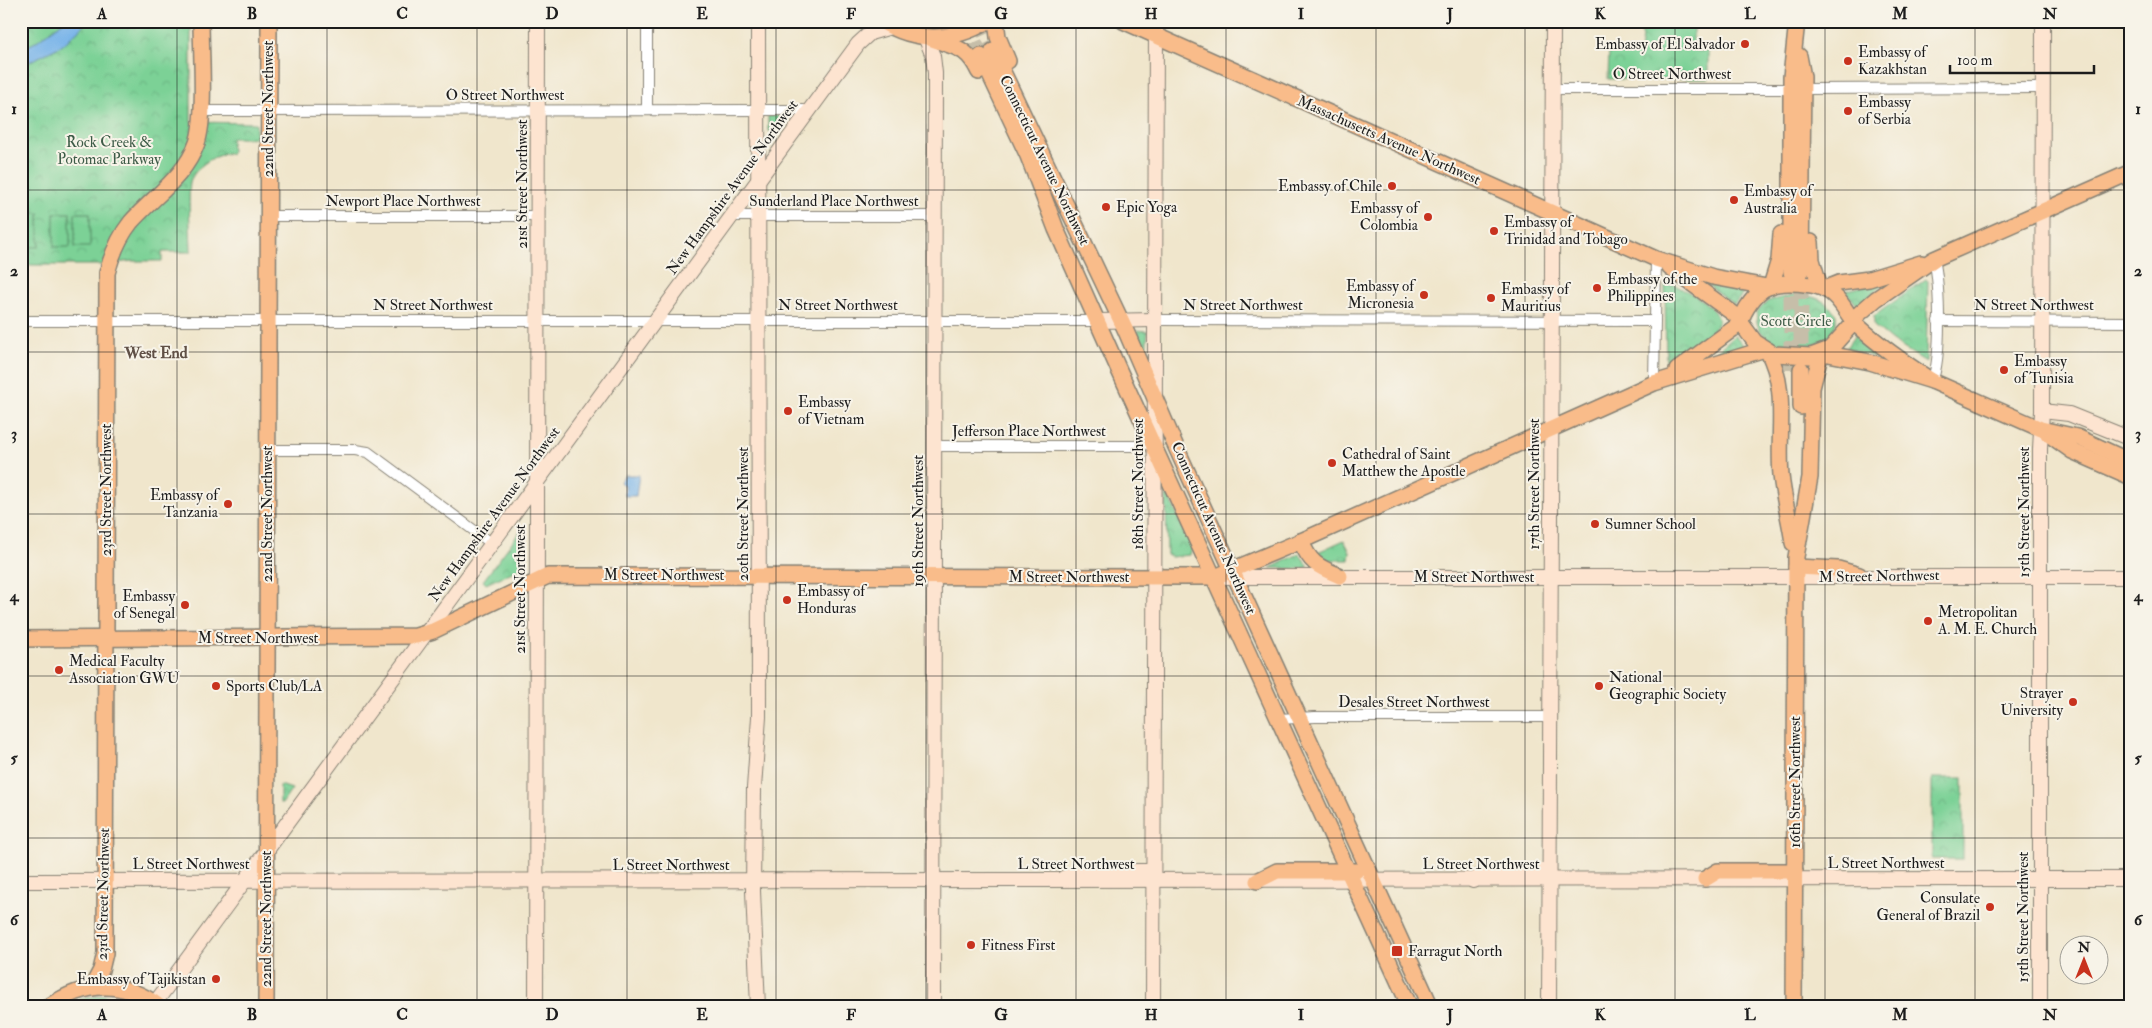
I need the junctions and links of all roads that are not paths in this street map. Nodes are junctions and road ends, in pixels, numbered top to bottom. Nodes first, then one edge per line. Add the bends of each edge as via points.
1 (201, 21) edge
2 (269, 21) edge
3 (538, 21) edge
4 (647, 21) edge
5 (758, 21) edge
6 (865, 21) edge
7 (921, 21) edge
8 (952, 21) edge
9 (988, 21) edge
10 (996, 21) edge
11 (1123, 21) edge
12 (1553, 21) edge
13 (1797, 21) edge
14 (2043, 21) edge
15 (886, 24) edge
16 (1156, 29) edge
17 (929, 38) junction
18 (858, 44) junction
19 (2043, 88) junction
20 (1553, 89) junction
21 (1797, 89) junction
22 (269, 110) junction
23 (538, 110) junction
24 (647, 110) junction
25 (758, 110) junction
26 (809, 110) junction
27 (201, 111) junction
28 (2131, 172) edge
29 (759, 180) junction
30 (2043, 211) junction
31 (1552, 212) junction
32 (268, 216) junction
33 (538, 216) junction
34 (732, 216) junction
35 (759, 216) junction
36 (935, 216) junction
37 (1056, 229) junction
38 (1082, 235) junction
39 (1656, 259) junction
40 (1934, 260) junction
41 (1796, 272) tunnel mouth
42 (1769, 286) junction
43 (1822, 288) junction
44 (1121, 320) junction
45 (1155, 320) junction
46 (21, 321) edge
47 (106, 321) junction
48 (268, 321) junction
49 (654, 321) junction
50 (935, 321) junction
51 (1098, 321) junction
52 (1551, 321) junction
53 (1654, 321) junction
54 (1741, 321) junction
55 (1854, 321) junction
56 (1938, 321) junction
57 (2043, 321) junction
58 (538, 322) junction
59 (760, 322) junction
60 (2131, 322) edge
61 (1766, 350) junction
62 (1822, 353) junction
63 (1796, 369) tunnel mouth
64 (1932, 381) junction
65 (1654, 383) junction
66 (1154, 395) junction
67 (2042, 411) junction
68 (2041, 429) junction
69 (1550, 430) junction
70 (2131, 439) edge
71 (1154, 443) junction
72 (934, 446) junction
73 (267, 450) junction
74 (2127, 468) edge
75 (537, 484) junction
76 (1795, 524) junction
77 (1301, 542) junction
78 (492, 543) junction
79 (1796, 567) junction
80 (1550, 572) junction
81 (2040, 572) junction
82 (1234, 573) junction
83 (759, 575) junction
84 (1860, 575) joint
85 (934, 576) junction
86 (1340, 576) junction
87 (1154, 577) junction
88 (1215, 577) junction
89 (2131, 577) edge
90 (537, 580) junction
91 (426, 634) junction
92 (105, 638) junction
93 (267, 638) junction
94 (21, 639) edge
95 (1299, 717) junction
96 (1549, 717) junction
97 (1279, 719) junction
98 (267, 851) junction
99 (1795, 875) junction
100 (2039, 875) junction
101 (1153, 876) junction
102 (1350, 876) junction
103 (1372, 876) junction
104 (1549, 876) junction
105 (1705, 879) joint
106 (2131, 879) edge
107 (105, 880) junction
108 (244, 880) junction
109 (266, 880) junction
110 (934, 880) junction
111 (21, 881) edge
112 (536, 881) junction
113 (754, 881) junction
114 (1257, 881) joint
115 (92, 987) junction
116 (53, 1003) edge
117 (158, 1005) edge
118 (2039, 1006) edge
119 (42, 1007) edge
120 (266, 1007) edge
121 (536, 1007) edge
122 (758, 1007) edge
123 (933, 1007) edge
124 (1153, 1007) edge
125 (1410, 1007) edge
126 (1431, 1007) edge
127 (1549, 1007) edge
128 (1794, 1007) edge

1 - 27 main road, 23rd Street Northwest
2 - 22 main road, 22nd Street Northwest
3 - 23 main road, 21st Street Northwest
4 - 24 street
5 - 25 main road, 20th Street Northwest
6 - 18 main road, New Hampshire Avenue Northwest
7 - 8 main road
9 - 17 main road via 963,33
10 - 38 main road via 999,43 1069,195
11 - 16 main road, Massachusetts Avenue Northwest
12 - 20 main road, 17th Street Northwest
13 - 21 main road
14 - 19 main road, 15th Street Northwest
15 - 17 main road
15 - 18 main road, New Hampshire Avenue Northwest
16 - 31 main road, Massachusetts Avenue Northwest
16 - 45 main road, 18th Street Northwest
17 - 36 main road, 19th Street Northwest via 935,73
17 - 37 main road via 972,56 1035,196
18 - 26 main road, New Hampshire Avenue Northwest
19 - 21 street, O Street Northwest
19 - 30 main road, 15th Street Northwest
20 - 21 street, O Street Northwest
20 - 31 main road, 17th Street Northwest
21 - 41 main road
21 - 42 main road via 1781,127 1780,255
21 - 43 main road via 1811,126 1811,254
22 - 23 street, O Street Northwest
22 - 27 street, O Street Northwest
22 - 32 main road, 22nd Street Northwest
23 - 24 street, O Street Northwest
23 - 33 main road, 21st Street Northwest
24 - 25 street, O Street Northwest
25 - 26 street, O Street Northwest
25 - 29 main road, 20th Street Northwest
26 - 29 main road, New Hampshire Avenue Northwest
27 - 47 main road, 23rd Street Northwest via 197,143 184,168 130,223 113,252 107,273
28 - 30 main road
29 - 34 main road, New Hampshire Avenue Northwest
29 - 35 main road, 20th Street Northwest
30 - 40 main road
30 - 57 main road, 15th Street Northwest
31 - 39 main road, Massachusetts Avenue Northwest
31 - 52 main road, 17th Street Northwest
32 - 33 street, Newport Place Northwest
32 - 48 main road, 22nd Street Northwest
33 - 58 main road, 21st Street Northwest
34 - 35 street, Sunderland Place Northwest
34 - 49 main road, New Hampshire Avenue Northwest
35 - 36 street, Sunderland Place Northwest
35 - 59 main road, 20th Street Northwest
36 - 50 main road, 19th Street Northwest
37 - 38 main road, Connecticut Avenue Northwest via 987,54
37 - 51 main road, Connecticut Avenue Northwest
38 - 44 main road, Connecticut Avenue Northwest
39 - 42 main road, Massachusetts Avenue Northwest via 1713,277
39 - 53 street
39 - 54 main road, Massachusetts Avenue Northwest
40 - 43 main road via 1869,279
40 - 55 main road via 1876,299
40 - 56 street
42 - 43 main road via 1811,284
42 - 54 main road via 1754,299
43 - 55 main road via 1835,297
44 - 45 main road, N Street Northwest
44 - 51 main road, N Street Northwest
44 - 66 main road, Connecticut Avenue Northwest
45 - 52 street, N Street Northwest
45 - 66 main road, 18th Street Northwest
46 - 47 street, N Street Northwest
47 - 48 street, N Street Northwest
47 - 92 main road, 23rd Street Northwest
48 - 58 street, N Street Northwest
48 - 73 main road, 22nd Street Northwest
49 - 58 street, N Street Northwest
49 - 59 street, N Street Northwest
49 - 75 main road, New Hampshire Avenue Northwest
50 - 51 street, N Street Northwest
50 - 59 street, N Street Northwest
50 - 72 main road, 19th Street Northwest
51 - 71 main road, Connecticut Avenue Northwest
52 - 53 street, N Street Northwest
52 - 69 main road, 17th Street Northwest
53 - 65 street
54 - 61 main road via 1746,332
54 - 65 main road via 1687,364
55 - 62 main road via 1838,342
55 - 64 main road via 1884,348
56 - 57 street, N Street Northwest
56 - 64 street via 1937,367
57 - 60 street, N Street Northwest
57 - 67 main road, 15th Street Northwest
58 - 75 main road, 21st Street Northwest
59 - 83 main road, 20th Street Northwest
61 - 62 main road via 1786,356
61 - 65 main road
61 - 76 main road, 16th Street Northwest via 1774,362 1779,381 1781,474
62 - 64 main road via 1870,362
62 - 76 main road, 16th Street Northwest via 1811,394 1810,477
63 - 76 main road, 16th Street Northwest
64 - 68 main road
65 - 69 main road
66 - 71 main road, 18th Street Northwest
66 - 82 main road, Connecticut Avenue Northwest
67 - 68 main road, 15th Street Northwest
67 - 70 main road via 2069,414
68 - 74 main road via 2072,450
68 - 81 main road, 15th Street Northwest
69 - 77 main road
69 - 80 main road, 17th Street Northwest
71 - 72 street, Jefferson Place Northwest via 1135,446
71 - 87 main road, 18th Street Northwest
71 - 88 main road, Connecticut Avenue Northwest
72 - 85 main road, 19th Street Northwest
73 - 78 street via 368,452
73 - 93 main road, 22nd Street Northwest
75 - 78 main road, New Hampshire Avenue Northwest
75 - 90 main road, 21st Street Northwest
76 - 79 main road, 16th Street Northwest
77 - 82 main road
77 - 86 main road via 1314,563
78 - 91 main road, New Hampshire Avenue Northwest
79 - 80 main road, M Street Northwest via 1642,577
79 - 84 main road via 1838,569
79 - 99 main road, 16th Street Northwest
80 - 86 main road, M Street Northwest
80 - 96 main road, 17th Street Northwest
81 - 84 main road, M Street Northwest
81 - 89 main road, M Street Northwest via 2110,569
81 - 100 main road, 15th Street Northwest
82 - 86 main road, M Street Northwest
82 - 88 main road
82 - 95 main road, Connecticut Avenue Northwest
83 - 85 main road, M Street Northwest
83 - 90 main road, M Street Northwest via 558,575
83 - 113 main road, 20th Street Northwest
85 - 87 main road, M Street Northwest
85 - 110 main road, 19th Street Northwest
87 - 88 main road, M Street Northwest
87 - 101 main road, 18th Street Northwest
88 - 97 main road, Connecticut Avenue Northwest
90 - 91 main road, M Street Northwest
90 - 112 main road, 21st Street Northwest
91 - 93 main road, M Street Northwest
91 - 98 main road, New Hampshire Avenue Northwest
92 - 93 main road, M Street Northwest
92 - 94 main road, M Street Northwest
92 - 107 main road, 23rd Street Northwest
93 - 98 main road, 22nd Street Northwest
95 - 96 street, Desales Street Northwest
95 - 97 street, Desales Street Northwest
95 - 103 main road, Connecticut Avenue Northwest
96 - 104 main road, 17th Street Northwest
97 - 102 main road, Connecticut Avenue Northwest
98 - 108 main road, New Hampshire Avenue Northwest
98 - 109 main road, 22nd Street Northwest
99 - 100 main road, L Street Northwest via 1934,879
99 - 105 main road via 1718,871
99 - 128 main road, 16th Street Northwest
100 - 106 main road, L Street Northwest
100 - 118 main road, 15th Street Northwest
101 - 110 main road, L Street Northwest
101 - 114 main road, L Street Northwest
101 - 124 main road, 18th Street Northwest
102 - 103 main road
102 - 114 main road via 1277,871
102 - 125 main road, Connecticut Avenue Northwest
103 - 104 main road, L Street Northwest via 1473,881
103 - 126 main road, Connecticut Avenue Northwest
104 - 105 main road, L Street Northwest
104 - 127 main road, 17th Street Northwest
107 - 108 main road, L Street Northwest
107 - 111 main road, L Street Northwest
107 - 115 main road, 23rd Street Northwest via 105,953
108 - 109 main road, L Street Northwest
108 - 117 main road, New Hampshire Avenue Northwest
109 - 112 main road, L Street Northwest
109 - 120 main road, 22nd Street Northwest
110 - 113 main road, L Street Northwest
110 - 123 main road, 19th Street Northwest
112 - 113 main road, L Street Northwest
112 - 121 main road, 21st Street Northwest
113 - 122 main road, 20th Street Northwest
115 - 116 main road
115 - 117 main road via 124,988
116 - 119 main road

